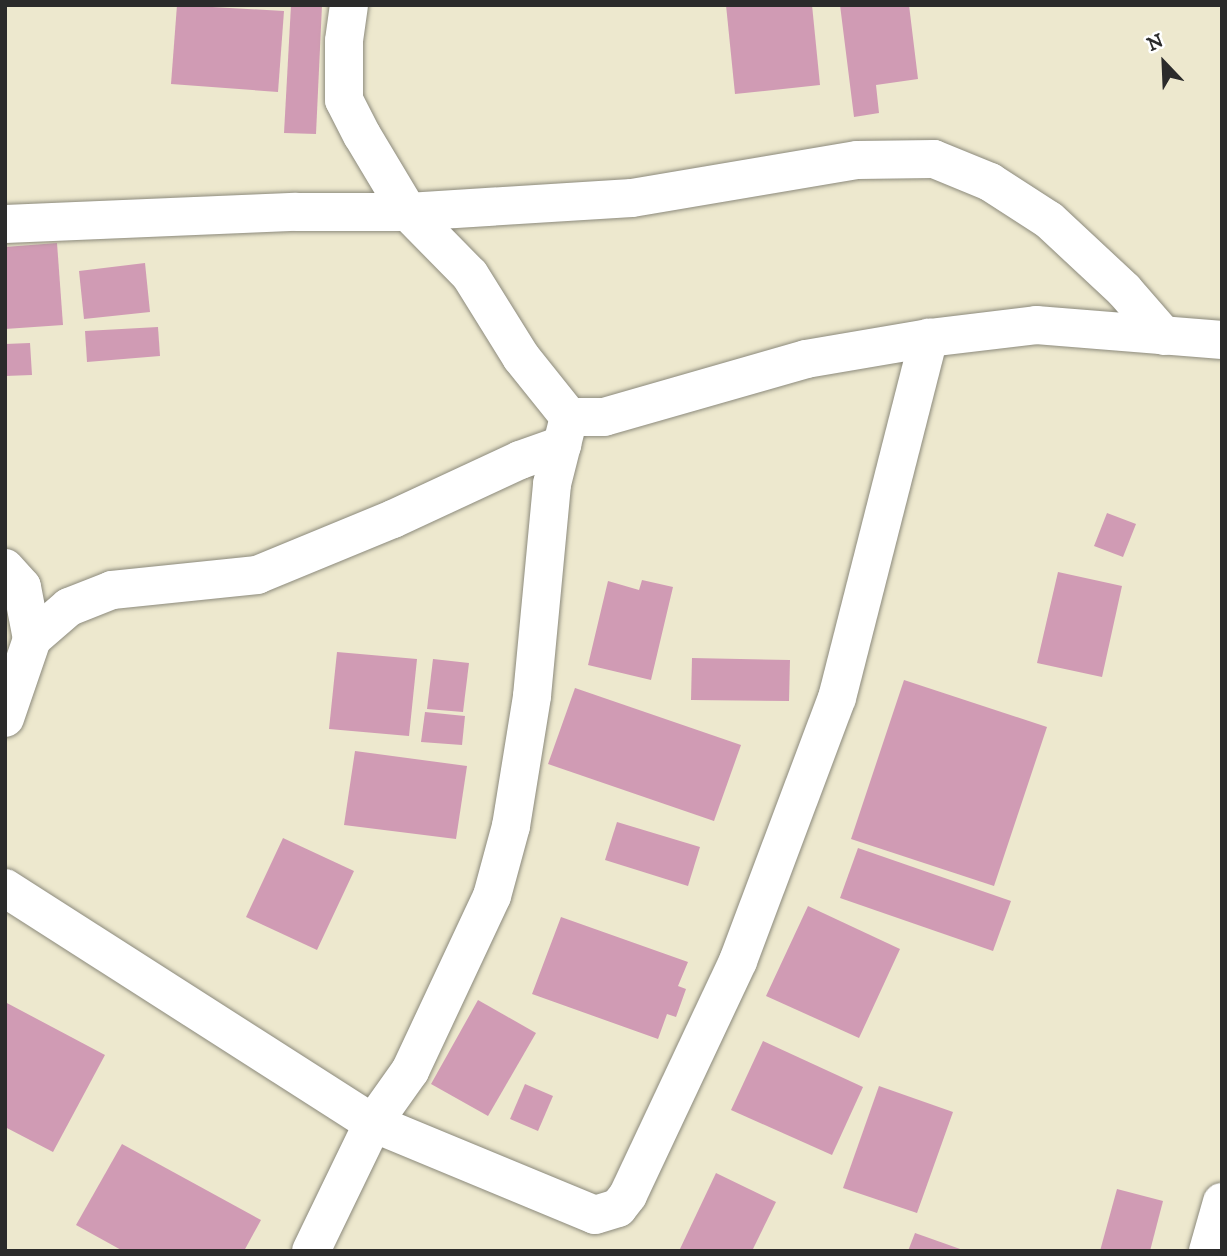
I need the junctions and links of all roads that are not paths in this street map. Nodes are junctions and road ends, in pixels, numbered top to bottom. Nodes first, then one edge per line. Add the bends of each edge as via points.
1 (349, 5) edge
2 (408, 212) junction
3 (5, 224) edge
4 (1164, 336) junction
5 (929, 338) junction
6 (1222, 340) edge
7 (565, 431) junction
8 (5, 568) edge
9 (32, 639) junction
10 (5, 718) edge
11 (5, 888) edge
12 (373, 1123) junction
13 (1222, 1202) edge
14 (311, 1251) edge
15 (1208, 1251) edge

1 - 2 street via 344,100
2 - 3 street
2 - 4 street via 632,198 857,160 934,159 990,182 1048,220 1124,290
2 - 7 street via 470,275
4 - 5 street via 1036,325
4 - 6 street
5 - 7 street via 806,359
5 - 12 street via 837,698 738,961 628,1195 618,1208 595,1215
7 - 9 street via 520,460 257,575 112,590 69,607
7 - 12 street via 552,484 532,696 511,826 492,896 410,1071
8 - 9 street via 22,587
9 - 10 street
11 - 12 street
12 - 14 street
13 - 15 street

